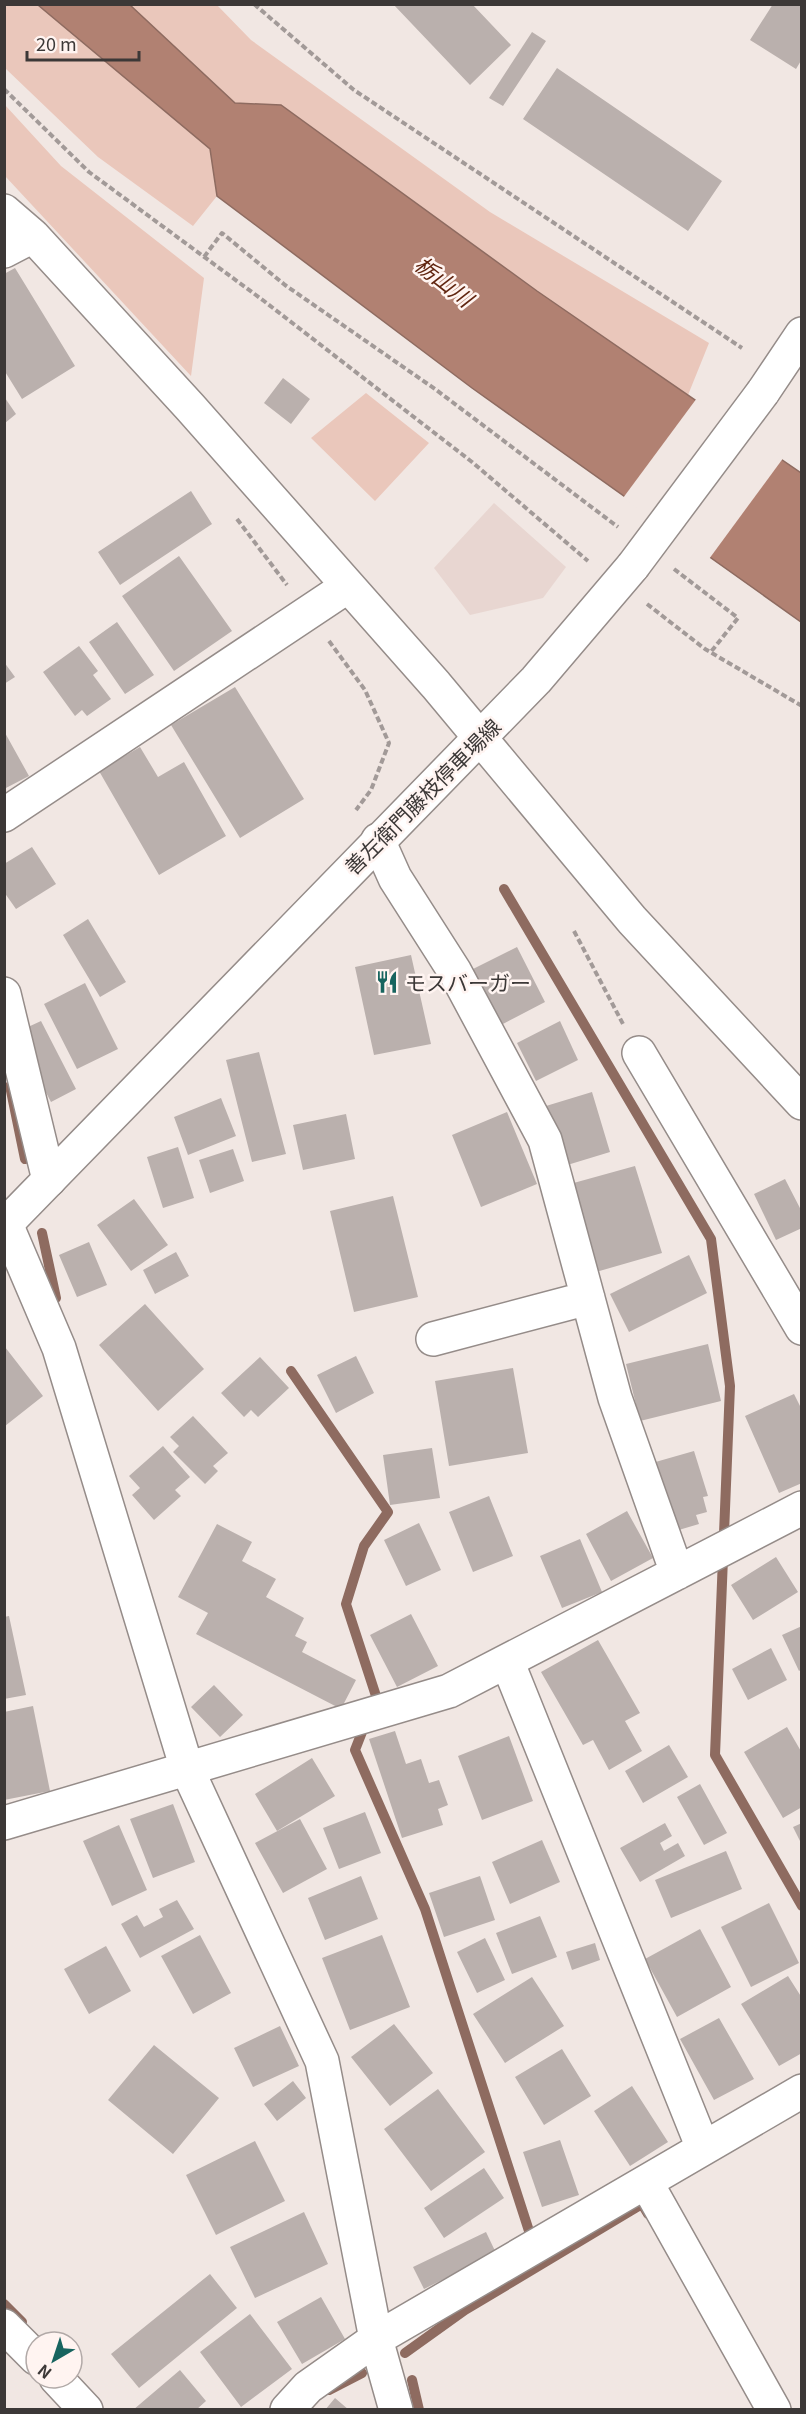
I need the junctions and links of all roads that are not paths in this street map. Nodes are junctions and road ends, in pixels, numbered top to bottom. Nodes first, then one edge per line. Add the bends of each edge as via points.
1 (4, 211) edge
2 (19, 244) edge
3 (799, 344) edge
4 (348, 586) junction
5 (479, 738) junction
6 (4, 815) edge
7 (378, 840) junction
8 (4, 994) edge
9 (639, 1053) road end
10 (801, 1103) edge
11 (49, 1180) junction
12 (5, 1225) edge
13 (588, 1298) junction
14 (801, 1328) edge
15 (433, 1339) dead end
16 (801, 1508) edge
17 (677, 1573) junction
18 (507, 1661) junction
19 (187, 1769) junction
20 (4, 1823) edge
21 (801, 2091) edge
22 (703, 2148) junction
23 (646, 2182) junction
24 (4, 2326) edge
25 (376, 2339) junction
26 (24, 2346) edge
27 (68, 2390) edge
28 (87, 2409) edge
29 (287, 2409) edge
30 (396, 2409) edge
31 (774, 2409) edge

1 - 2 street
2 - 4 street via 190,407
3 - 5 street, 善左衛門藤枝停車場線, bridge via 626,574 536,680
4 - 5 street
4 - 6 street
5 - 7 street, 善左衛門藤枝停車場線
5 - 10 street via 632,920
7 - 11 street, 善左衛門藤枝停車場線
7 - 13 street via 395,878 455,972 545,1140
8 - 11 street
9 - 14 street
11 - 12 street, 善左衛門藤枝停車場線
12 - 19 street via 59,1348
13 - 15 street
13 - 17 street via 615,1398
16 - 17 street
17 - 18 street
18 - 19 street via 449,1691
18 - 22 street
19 - 20 street
19 - 25 street via 322,2061
21 - 22 street
22 - 23 street
23 - 25 street
23 - 31 street
24 - 26 street
25 - 29 street via 308,2387
25 - 30 street
27 - 28 street

